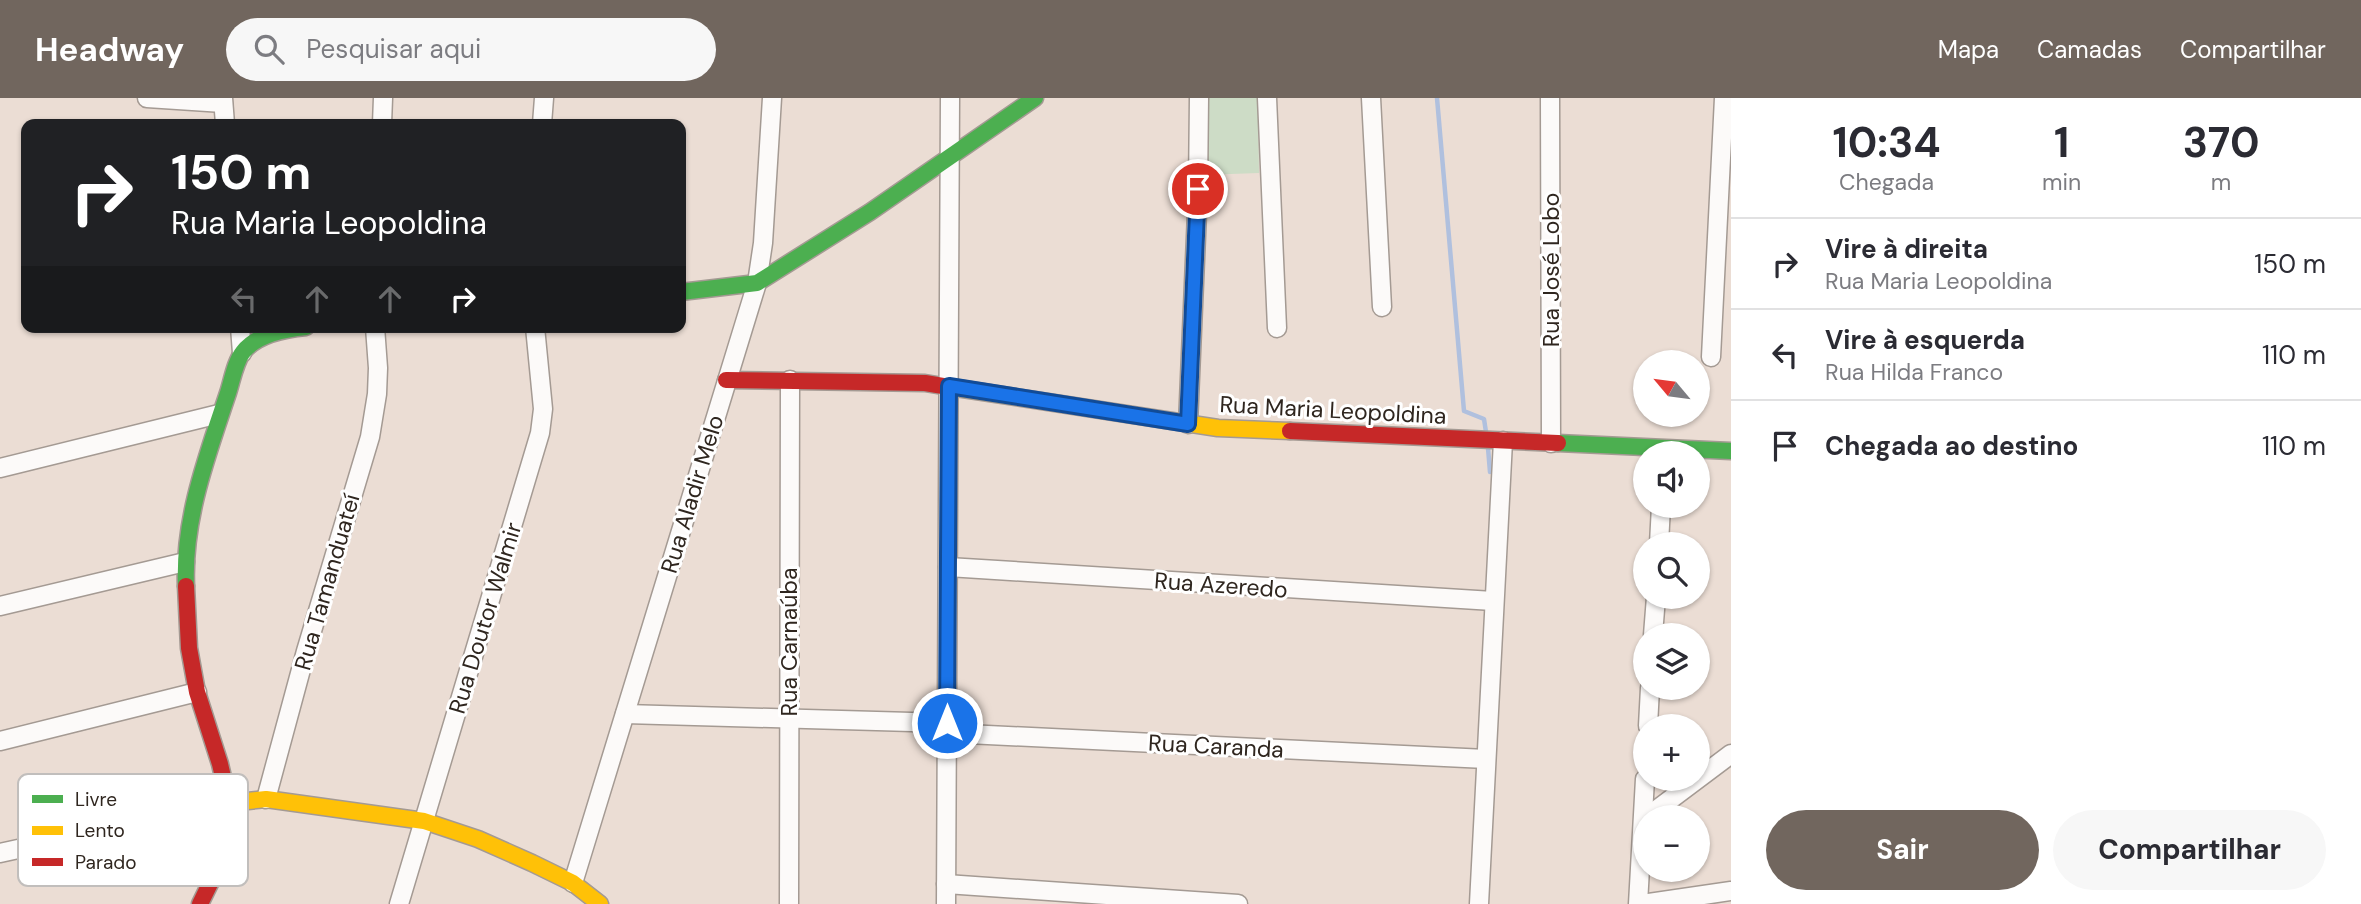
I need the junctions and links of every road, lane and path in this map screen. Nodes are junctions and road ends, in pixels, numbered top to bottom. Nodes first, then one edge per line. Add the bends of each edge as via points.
1 (147, 98) edge
2 (383, 98) edge
3 (544, 98) edge
4 (772, 98) edge
5 (950, 98) edge
6 (1035, 98) edge
7 (1199, 98) edge
8 (1267, 98) edge
9 (1371, 98) edge
10 (1550, 98) edge
11 (1724, 98) edge
12 (223, 101) edge
13 (225, 119) edge
14 (382, 119) edge
15 (542, 119) edge
16 (950, 157) junction
17 (1724, 234) edge
18 (757, 283) junction
19 (686, 291) edge
20 (1382, 307) dead end
21 (1277, 328) dead end
22 (240, 333) edge
23 (276, 333) edge
24 (375, 333) edge
25 (535, 333) edge
26 (242, 353) junction
27 (1711, 357) dead end
28 (726, 380) junction
29 (790, 380) junction
30 (949, 386) junction
31 (219, 414) junction
32 (1188, 424) junction
33 (1494, 440) junction
34 (1551, 443) junction
35 (1633, 449) edge
36 (1710, 451) edge
37 (1731, 451) edge
38 (0, 468) edge
39 (185, 562) junction
40 (948, 567) junction
41 (1493, 601) junction
42 (0, 606) edge
43 (197, 692) junction
44 (625, 714) junction
45 (789, 719) junction
46 (947, 728) junction
47 (0, 741) edge
48 (1731, 754) edge
49 (1486, 760) junction
50 (222, 774) edge
51 (266, 799) junction
52 (248, 801) edge
53 (1664, 805) edge
54 (424, 821) junction
55 (18, 849) edge
56 (0, 853) edge
57 (1641, 882) edge
58 (573, 883) junction
59 (946, 884) junction
60 (209, 886) edge
61 (1731, 891) edge
62 (200, 904) edge
63 (398, 904) edge
64 (600, 904) edge
65 (789, 904) edge
66 (946, 904) edge
67 (1238, 904) edge
68 (1479, 904) edge
69 (1640, 904) edge

1 - 12 street
2 - 14 street
3 - 15 street
4 - 18 street, Rua Aladir Melo
5 - 16 street
6 - 16 street
7 - 32 street
8 - 21 street
9 - 20 street
10 - 34 street, Rua José Lobo
11 - 17 street
12 - 13 street
16 - 18 street
16 - 30 street
17 - 27 street
18 - 19 street
18 - 28 street, Rua Aladir Melo
22 - 26 street
23 - 26 street via 262,337
24 - 51 street, Rua Tamanduateí via 377,394 370,437
25 - 54 street, Rua Doutor Walmir via 542,393 540,433
26 - 31 street
28 - 29 street, Rua Maria Leopoldina
28 - 44 street, Rua Aladir Melo
29 - 30 street, Rua Maria Leopoldina
29 - 45 street, Rua Carnaúba
30 - 32 street, Rua Maria Leopoldina
30 - 40 street
31 - 38 street
31 - 39 street via 189,525
32 - 33 street, Rua Maria Leopoldina
33 - 34 street, Rua Maria Leopoldina
33 - 41 street
34 - 35 street, Rua Maria Leopoldina
36 - 37 street, Rua Maria Leopoldina
39 - 42 street
39 - 43 street via 189,648
40 - 41 street, Rua Azeredo
40 - 46 street
41 - 49 street
43 - 47 street
43 - 50 street
44 - 45 street, Rua Caranda
44 - 58 street, Rua Aladir Melo
45 - 46 street, Rua Caranda
45 - 65 street, Rua Carnaúba
46 - 49 street, Rua Caranda
46 - 59 street
48 - 53 street
49 - 68 street
51 - 52 street
51 - 54 street
54 - 58 street via 478,839
54 - 63 street, Rua Doutor Walmir
55 - 56 street
57 - 69 street
58 - 64 street
59 - 66 street
59 - 67 street
60 - 62 street
61 - 69 street

